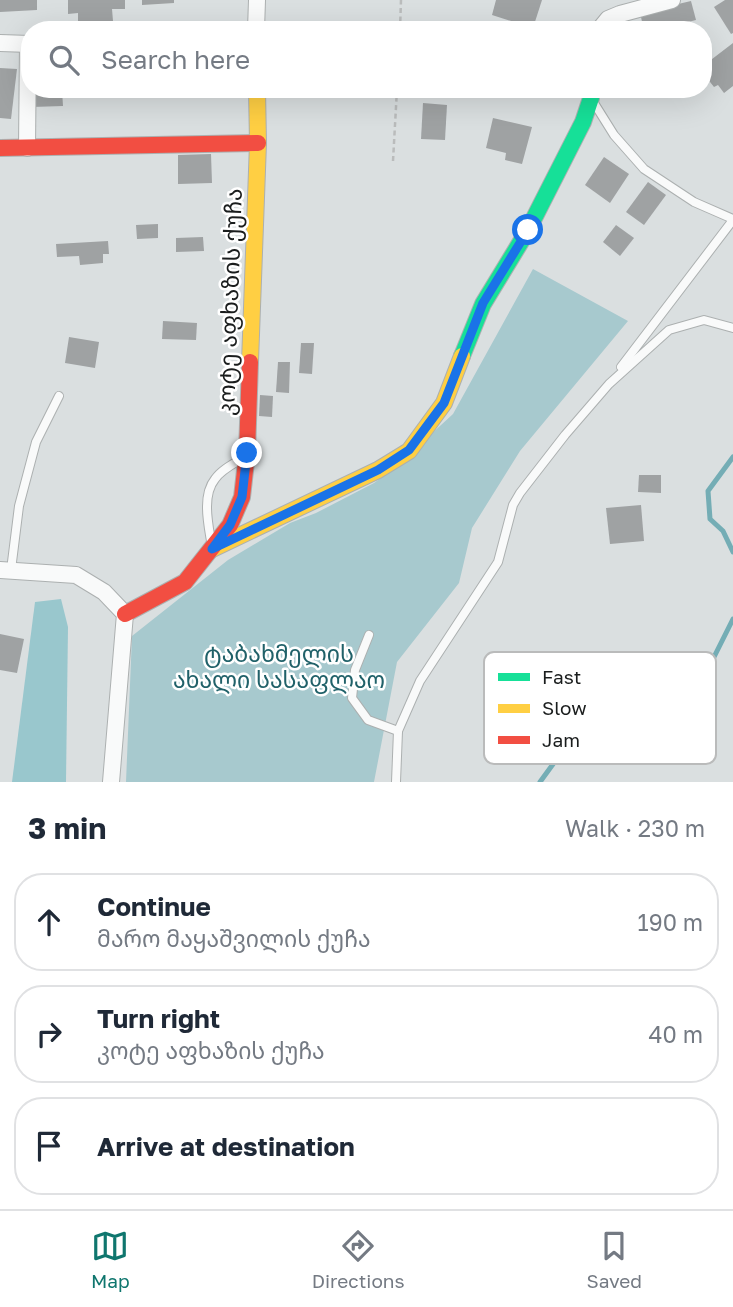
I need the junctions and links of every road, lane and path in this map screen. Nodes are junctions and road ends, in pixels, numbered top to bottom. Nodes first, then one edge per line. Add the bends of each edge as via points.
1 (257, 0) edge
2 (401, 0) edge
3 (672, 0) edge
4 (256, 21) edge
5 (400, 21) edge
6 (606, 21) edge
7 (0, 43) edge
8 (21, 44) edge
9 (28, 98) edge
10 (257, 98) edge
11 (396, 98) edge
12 (590, 98) edge
13 (593, 98) edge
14 (258, 143) junction
15 (0, 148) edge
16 (27, 148) junction
17 (393, 161) dead end
18 (733, 219) edge
19 (733, 328) edge
20 (609, 384) junction
21 (60, 396) dead end
22 (247, 453) junction
23 (212, 549) junction
24 (6, 570) edge
25 (125, 614) junction
26 (369, 635) dead end
27 (398, 731) junction
28 (111, 782) edge
29 (396, 782) edge

1 - 4 street
2 - 5 path
3 - 6 street
7 - 8 street
9 - 16 street
10 - 14 street, კოტე აფხაზის ქუჩა
11 - 17 path
12 - 23 street via 580,130 528,230 483,303 444,403 409,450 378,470
13 - 18 lane via 614,135 644,169 694,202
14 - 16 street
14 - 22 street, კოტე აფხაზის ქუჩა
15 - 16 street
18 - 20 lane
19 - 20 lane via 704,320 669,330
20 - 27 lane via 520,493 498,562 420,681
21 - 24 lane via 36,442
22 - 23 street, კოტე აფხაზის ქუჩა via 242,497 230,525
22 - 23 lane via 220,473 209,490
23 - 25 street, კოტე აფხაზის ქუჩა via 185,582
24 - 25 street via 76,575 104,592
25 - 28 street
26 - 27 lane via 355,670 352,698 368,720
27 - 29 lane

